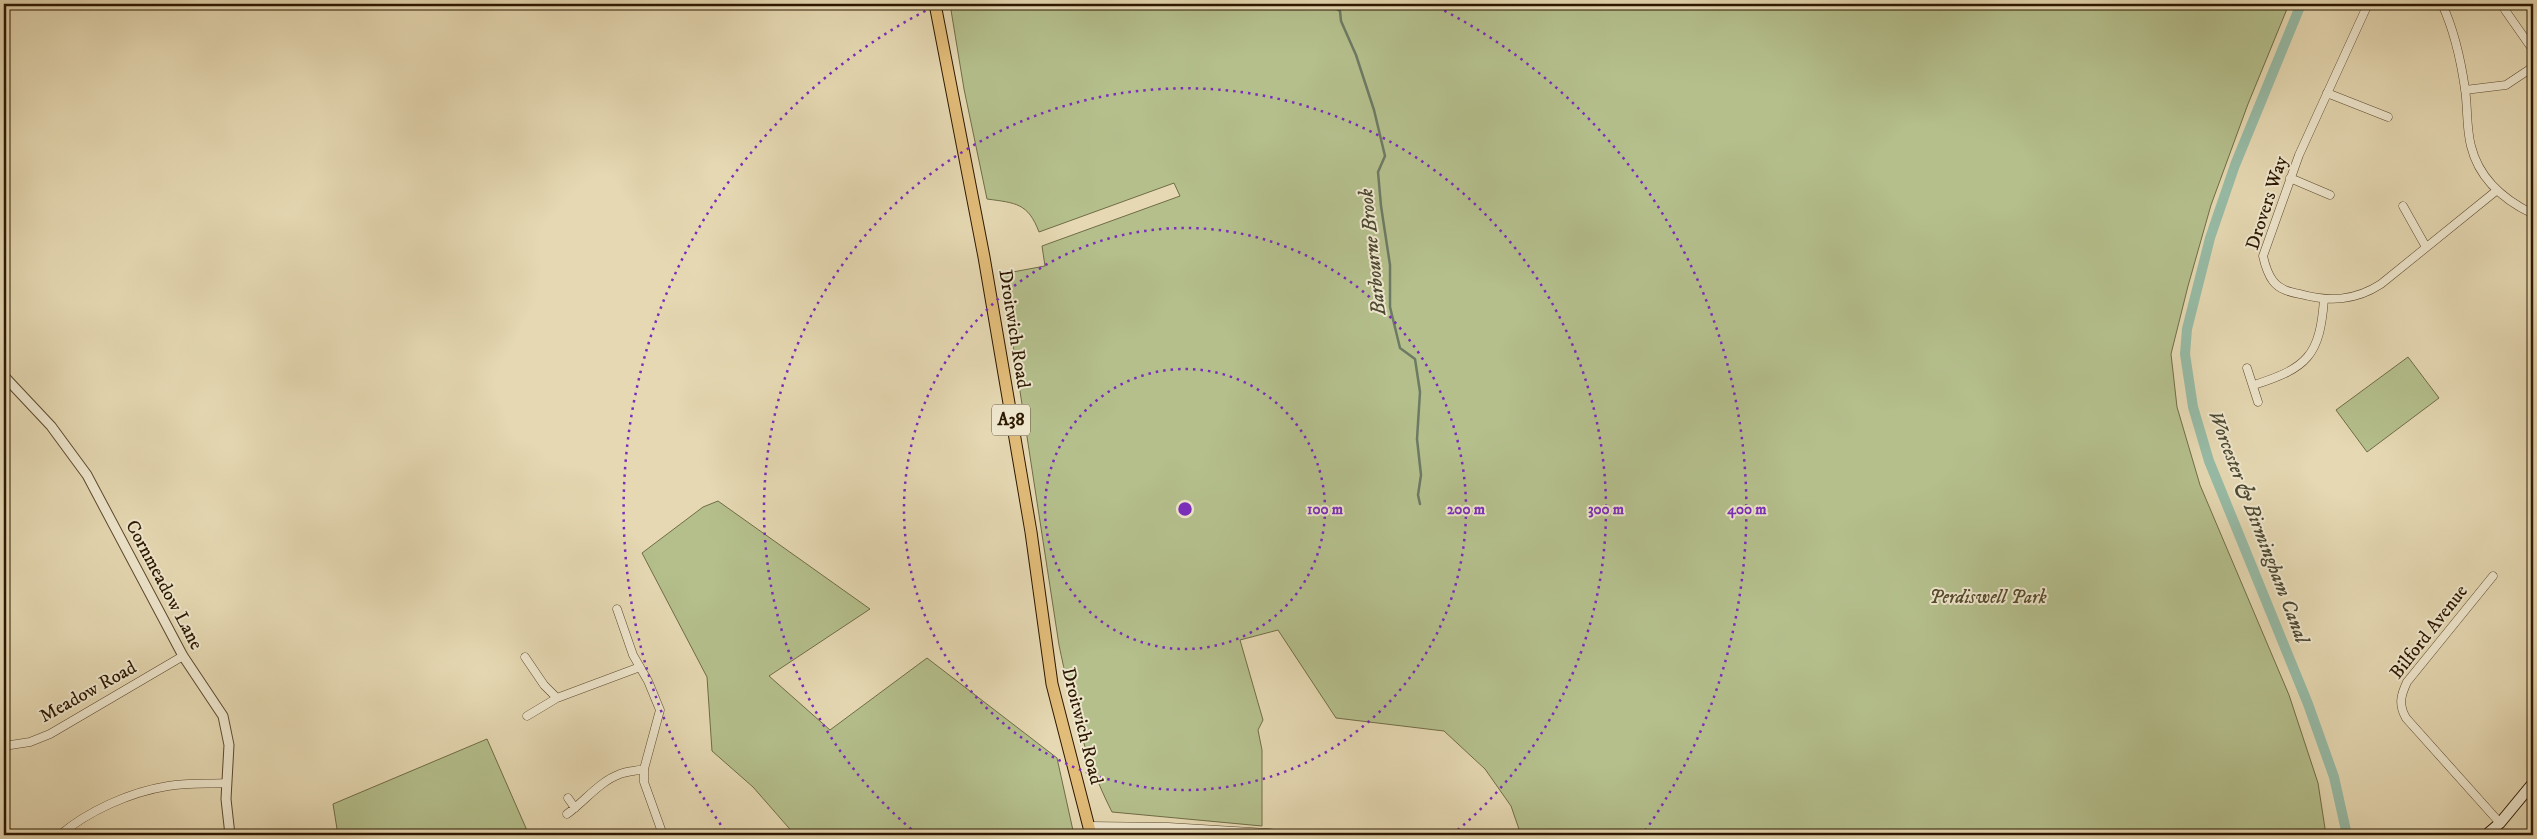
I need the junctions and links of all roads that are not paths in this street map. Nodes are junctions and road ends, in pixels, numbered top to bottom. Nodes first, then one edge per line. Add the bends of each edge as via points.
1 (935, 4) edge
2 (2368, 4) edge
3 (2442, 4) edge
4 (2505, 10) dead end
5 (2533, 50) edge
6 (2533, 67) edge
7 (2465, 90) junction
8 (2327, 93) junction
9 (2388, 117) dead end
10 (2290, 178) junction
11 (2496, 191) junction
12 (2330, 195) dead end
13 (2403, 206) dead end
14 (2533, 214) edge
15 (2426, 247) junction
16 (2324, 299) junction
17 (2247, 368) dead end
18 (4, 376) edge
19 (2254, 386) junction
20 (2258, 402) dead end
21 (2493, 576) dead end
22 (618, 609) dead end
23 (183, 656) junction
24 (525, 657) dead end
25 (640, 667) junction
26 (558, 698) junction
27 (527, 716) dead end
28 (4, 746) edge
29 (644, 769) junction
30 (227, 783) junction
31 (2533, 783) edge
32 (568, 798) dead end
33 (575, 808) junction
34 (567, 814) dead end
35 (2500, 823) junction
36 (1090, 831) edge
37 (60, 835) edge
38 (230, 835) edge
39 (663, 835) edge
40 (1299, 835) edge
41 (2486, 835) edge

1 - 36 main road, Droitwich Road / A38 via 977,218 1031,532 1052,684
2 - 8 street, Drovers Way
3 - 7 street
4 - 5 street
6 - 7 street via 2506,85
7 - 11 street via 2471,147 2482,172
8 - 9 street
8 - 10 street, Drovers Way
10 - 12 street
10 - 16 street, Drovers Way via 2263,256 2266,270 2273,282 2284,290
11 - 14 street
11 - 15 street, Drovers Way
13 - 15 street
15 - 16 street, Drovers Way via 2370,291 2339,300
16 - 19 street via 2323,324 2309,356 2288,374
17 - 19 street
18 - 23 street, Cornmeadow Lane via 50,426 88,475
19 - 20 street
21 - 35 street, Bilford Avenue via 2407,682 2401,696 2401,709
22 - 25 street via 632,654
23 - 28 street, Meadow Road via 50,734 30,742
23 - 30 street, Cornmeadow Lane via 223,716 229,745
24 - 26 street via 544,685
25 - 26 street
25 - 29 street via 660,710
26 - 27 street
29 - 33 street via 612,778
29 - 39 street via 644,782
30 - 37 street via 167,786 119,800 75,822
30 - 38 street, Cornmeadow Lane
31 - 35 main road
32 - 33 street
33 - 34 street
35 - 41 main road
36 - 40 street via 1168,827

